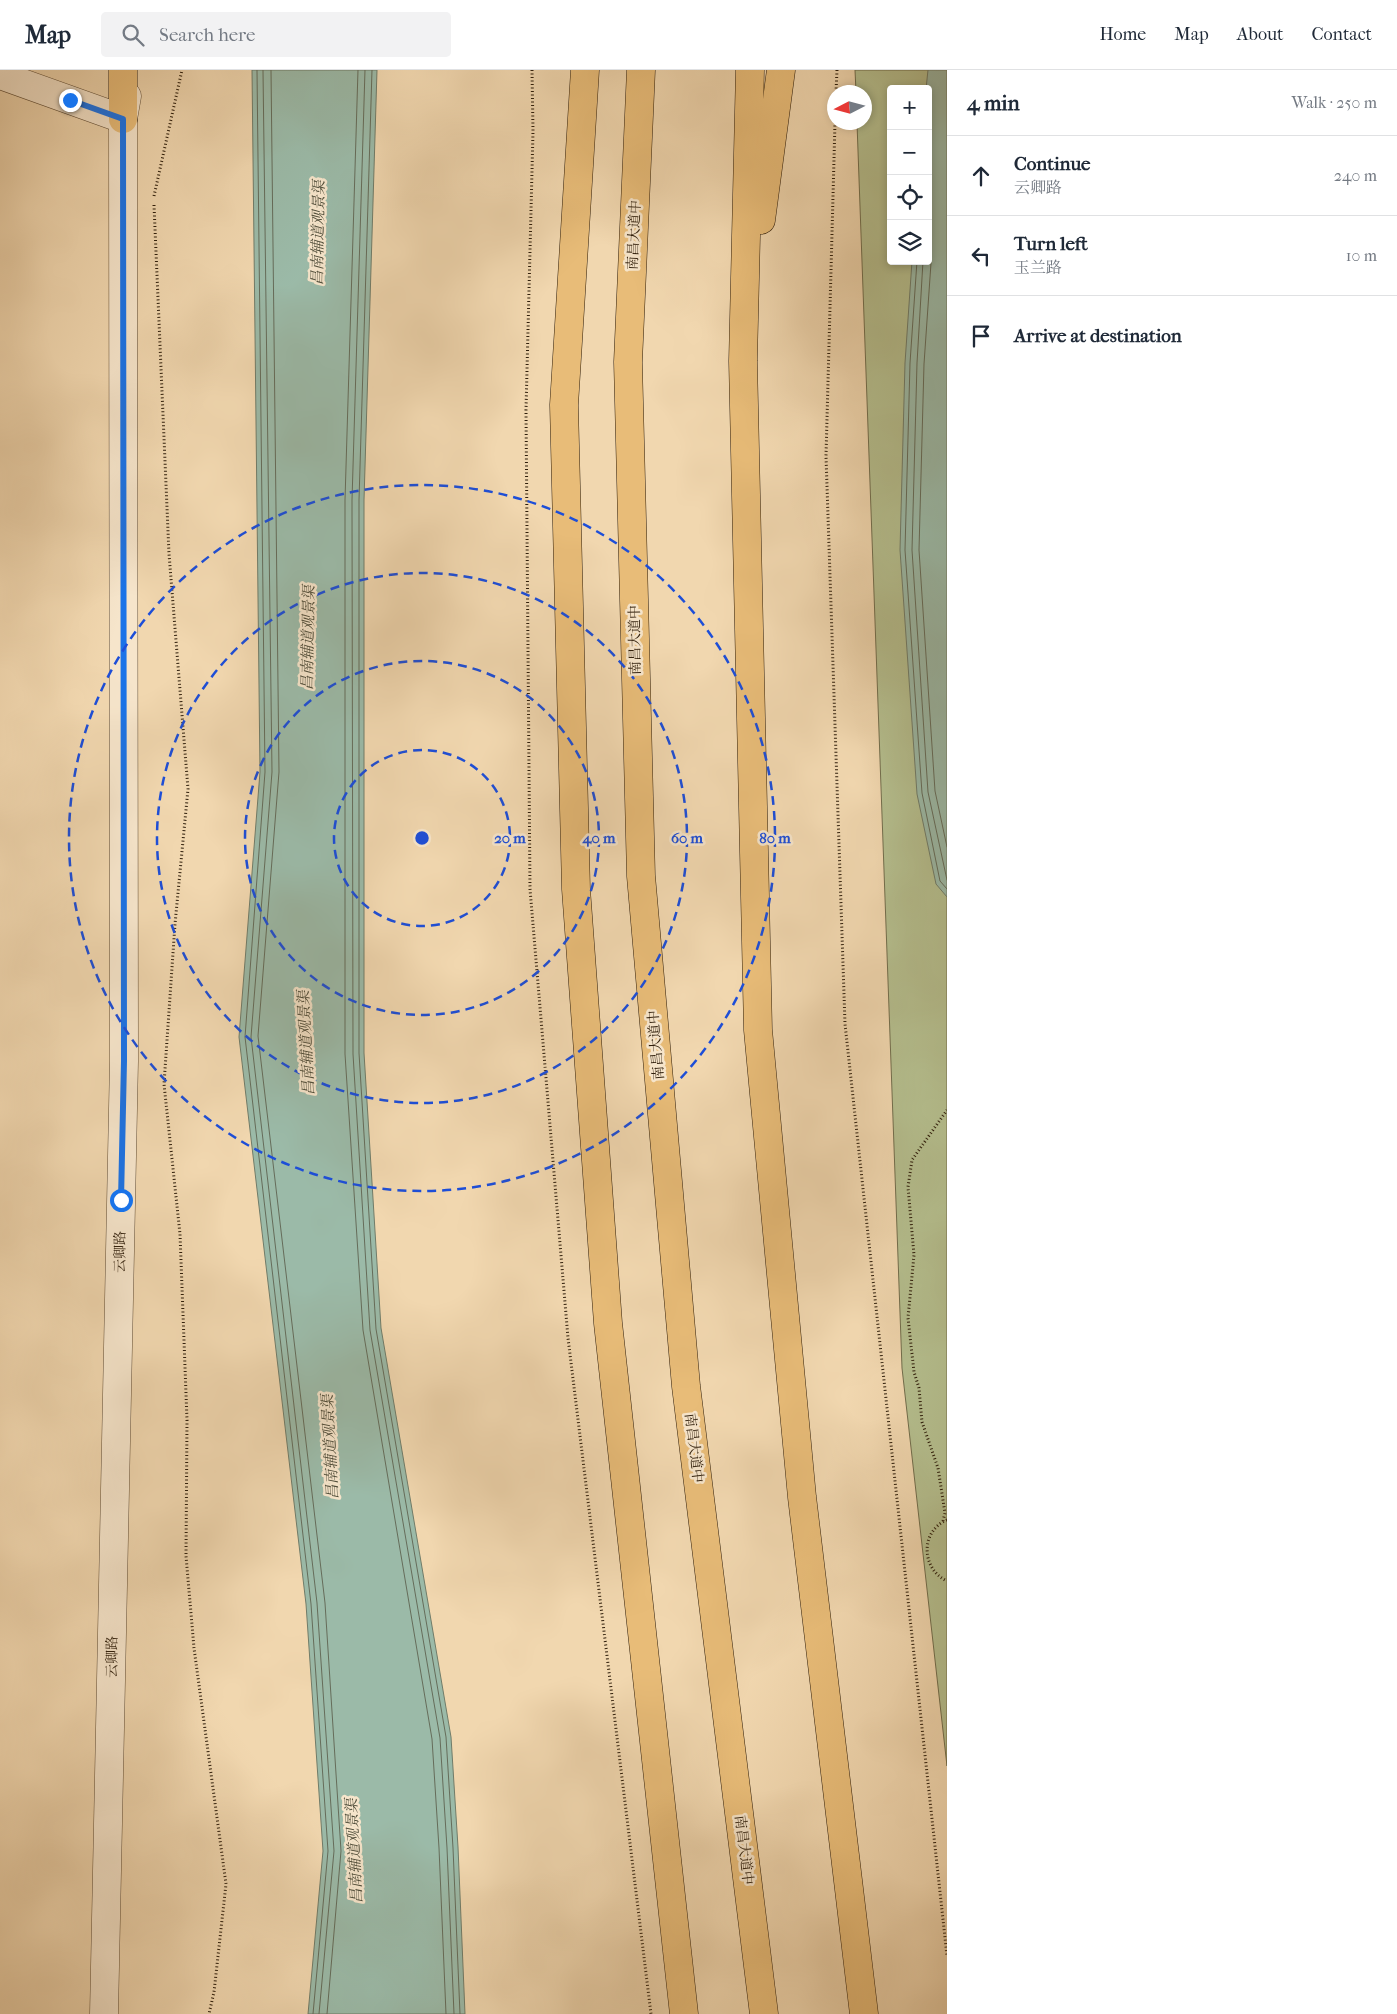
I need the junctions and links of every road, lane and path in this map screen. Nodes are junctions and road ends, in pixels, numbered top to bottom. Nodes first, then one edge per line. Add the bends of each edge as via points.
1 (123, 70) edge
2 (131, 70) edge
3 (182, 70) edge
4 (573, 70) edge
5 (584, 70) edge
6 (641, 70) edge
7 (750, 70) edge
8 (781, 70) edge
9 (837, 70) edge
10 (0, 75) edge
11 (836, 85) edge
12 (123, 119) junction
13 (835, 130) edge
14 (743, 361) junction
15 (564, 405) junction
16 (947, 1110) edge
17 (945, 1521) edge
18 (947, 1580) edge
19 (947, 1956) edge
20 (104, 2014) edge
21 (208, 2014) edge
22 (684, 2014) edge
23 (764, 2014) edge
24 (864, 2014) edge

1 - 12 main road
2 - 12 street, 云卿路
3 - 21 path via 154,195 169,554 188,789 164,1084 180,1234 187,1420 187,1565 195,1658 226,1884 214,1992
4 - 15 main road
5 - 15 main road
6 - 23 main road, 南昌大道中 via 628,362 641,876 686,1386
7 - 14 main road
8 - 14 main road
9 - 11 path
10 - 12 street
12 - 20 street, 云卿路 via 124,1061
13 - 19 path via 826,456 845,1024
14 - 24 main road via 758,1030 802,1497
15 - 22 main road via 576,889 608,1323
16 - 17 path via 912,1160 908,1186 914,1255 908,1318 922,1422 938,1468
17 - 18 path via 931,1534 926,1550 934,1572

